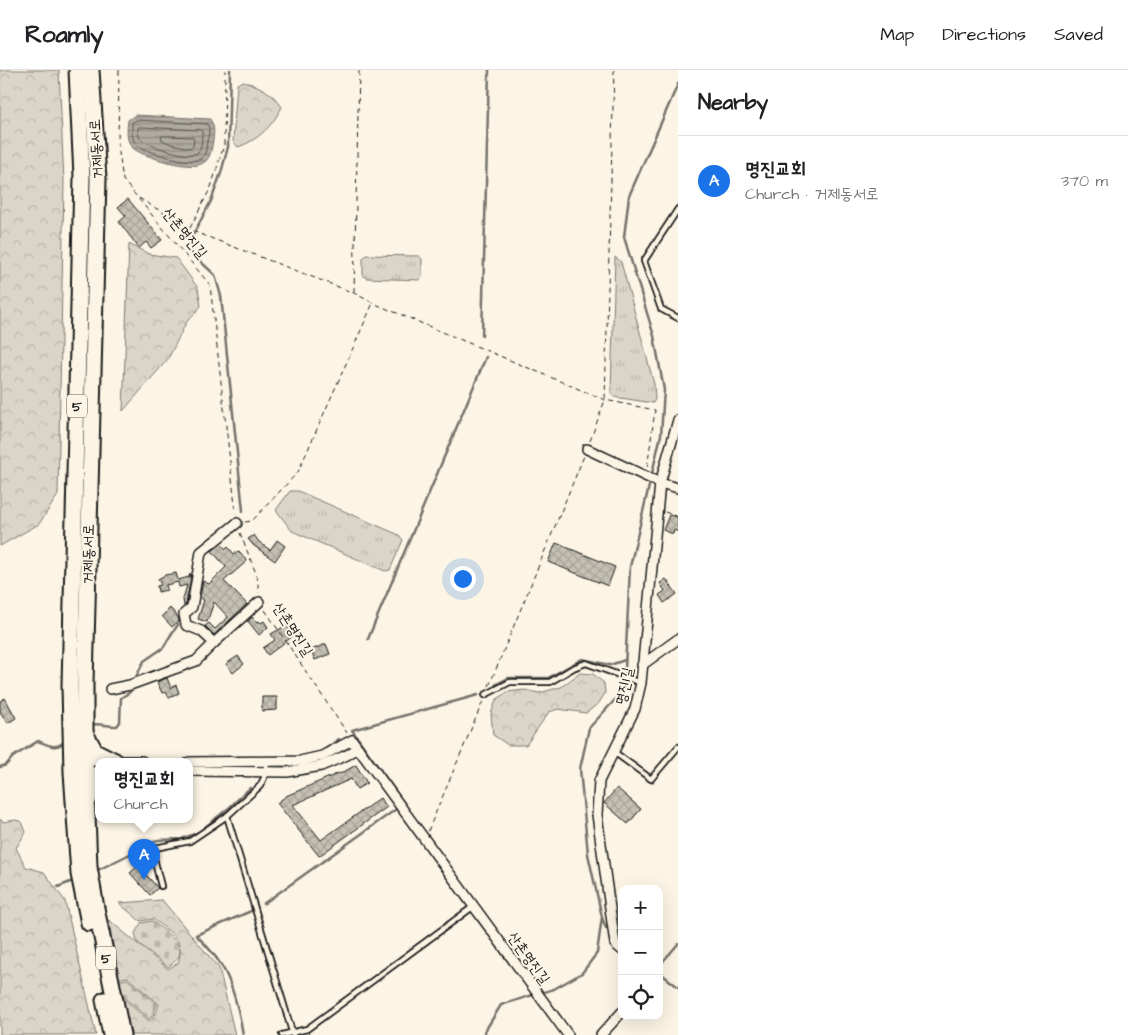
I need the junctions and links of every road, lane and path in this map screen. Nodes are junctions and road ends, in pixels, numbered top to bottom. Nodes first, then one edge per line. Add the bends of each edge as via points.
1 (77, 70) edge
2 (91, 70) edge
3 (119, 70) edge
4 (225, 70) edge
5 (359, 70) edge
6 (614, 70) edge
7 (136, 196) junction
8 (678, 208) edge
9 (190, 228) junction
10 (354, 293) junction
11 (373, 302) junction
12 (678, 318) edge
13 (605, 400) junction
14 (678, 419) edge
15 (587, 449) junction
16 (646, 477) junction
17 (660, 483) junction
18 (678, 488) edge
19 (657, 510) junction
20 (678, 517) edge
21 (236, 523) junction
22 (259, 602) junction
23 (678, 640) edge
24 (214, 643) junction
25 (642, 665) junction
26 (641, 683) junction
27 (110, 689) dead end
28 (485, 695) junction
29 (84, 732) junction
30 (355, 744) junction
31 (678, 746) edge
32 (613, 752) junction
33 (346, 755) junction
34 (110, 758) edge
35 (193, 762) edge
36 (368, 762) junction
37 (266, 767) junction
38 (83, 768) edge
39 (193, 771) edge
40 (95, 786) edge
41 (87, 805) junction
42 (227, 816) junction
43 (425, 838) junction
44 (85, 877) junction
45 (161, 886) dead end
46 (474, 906) junction
47 (618, 947) edge
48 (618, 1016) edge
49 (293, 1033) edge
50 (111, 1035) edge
51 (122, 1035) edge
52 (282, 1035) edge
53 (568, 1035) edge
54 (601, 1035) edge

1 - 38 main road, 거제동서로 / 5 via 82,177 70,686
2 - 29 main road, 거제동서로 / 5 via 98,179
3 - 7 path, 산촌명진길 via 118,146 123,180
4 - 9 path via 224,145 211,187
5 - 10 path
6 - 13 path
7 - 9 path
7 - 21 path, 산촌명진길 via 210,284
8 - 12 lane via 644,261 661,309
9 - 10 path
10 - 11 path
11 - 13 path
11 - 21 path via 298,472 252,521
13 - 15 path
13 - 16 path via 655,410
14 - 17 street, 명진1길
15 - 16 street
15 - 28 path
16 - 17 street
17 - 18 street
17 - 19 street, 명진1길
19 - 20 path
19 - 25 street, 명진1길
21 - 22 path, 산촌명진길 via 257,576
21 - 24 street via 201,552 192,607 184,614 186,625 201,631
22 - 24 street
22 - 30 path, 산촌명진길
23 - 25 street
24 - 27 street via 196,661 141,682
25 - 26 street, 명진1길
26 - 28 lane via 586,663 550,682 510,682
26 - 32 street, 명진1길 via 635,709
28 - 43 path
29 - 34 main road via 95,750
29 - 38 main road, 거제동서로 / 5
30 - 33 street
30 - 36 street, 산촌명진길
30 - 37 street via 322,756
31 - 32 lane via 651,779
32 - 47 street, 명진1길 via 599,781 596,815 615,944
33 - 36 lane via 358,756
33 - 37 street via 321,766 287,772
35 - 37 street
36 - 43 street, 산촌명진길
37 - 39 street
37 - 42 lane via 260,786
38 - 41 main road, 거제동서로 / 5
38 - 44 main road, 거제동서로 / 5
40 - 41 main road
41 - 44 main road, 거제동서로 / 5
42 - 45 lane via 190,841 152,850
42 - 49 lane
43 - 46 street, 산촌명진길
44 - 50 main road, 거제동서로 / 5
44 - 51 main road, 거제동서로 / 5 via 96,908
46 - 49 lane via 307,1029
46 - 53 street, 산촌명진길
48 - 54 street
49 - 52 lane

